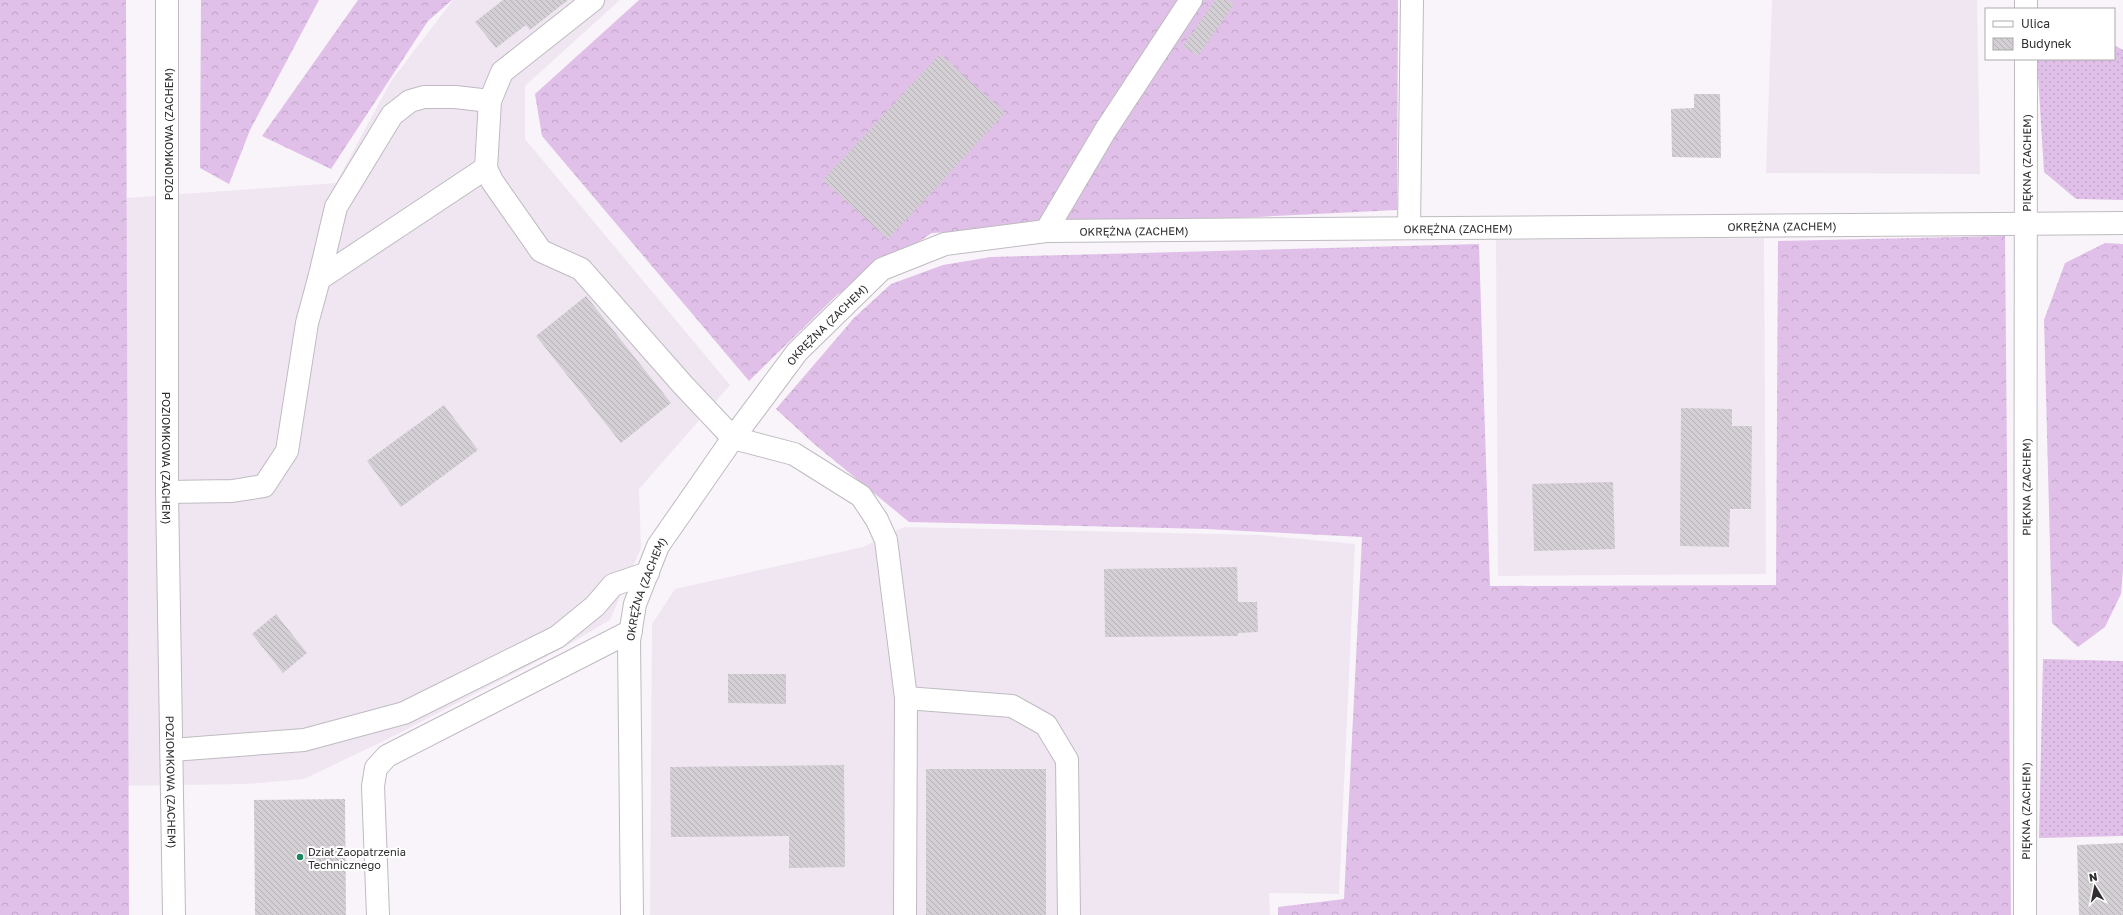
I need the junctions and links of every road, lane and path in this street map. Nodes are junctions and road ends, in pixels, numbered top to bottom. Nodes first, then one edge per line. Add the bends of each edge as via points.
1 (167, 0) edge
2 (593, 0) edge
3 (1191, 0) edge
4 (1412, 0) edge
5 (2026, 60) edge
6 (490, 101) junction
7 (486, 168) junction
8 (2027, 223) junction
9 (2123, 223) edge
10 (1409, 228) junction
11 (1046, 231) junction
12 (319, 279) junction
13 (733, 438) junction
14 (167, 492) junction
15 (648, 573) junction
16 (631, 630) junction
17 (906, 698) junction
18 (172, 750) junction
19 (174, 915) edge
20 (378, 915) edge
21 (632, 915) edge
22 (905, 915) edge
23 (1069, 915) edge
24 (2025, 915) edge

1 - 14 lane, POZIOMKOWA (ZACHEM)
2 - 6 lane via 502,72
3 - 11 lane via 1106,131
4 - 10 lane
5 - 8 lane, PIĘKNA (ZACHEM)
6 - 7 lane
6 - 12 lane via 455,96 424,97 410,101 392,115 336,207
7 - 12 lane
7 - 13 lane via 492,182 541,251 581,269
8 - 9 lane, OKRĘŻNA (ZACHEM)
8 - 10 lane, OKRĘŻNA (ZACHEM)
8 - 24 lane, PIĘKNA (ZACHEM)
10 - 11 lane, OKRĘŻNA (ZACHEM)
11 - 13 lane, OKRĘŻNA (ZACHEM) via 945,244 882,269 797,352
12 - 14 lane via 307,323 286,451 264,486 232,491
13 - 15 lane, OKRĘŻNA (ZACHEM) via 658,546
13 - 17 lane via 794,454 860,496 877,520 886,540
14 - 18 lane, POZIOMKOWA (ZACHEM)
15 - 16 lane, OKRĘŻNA (ZACHEM) via 635,604
15 - 18 lane via 613,585 595,606 557,637 404,713 304,740
16 - 20 lane via 387,756 376,768 373,786
16 - 21 lane, OKRĘŻNA (ZACHEM) via 629,649
17 - 22 lane
17 - 23 lane via 1012,706 1046,725 1067,760
18 - 19 lane, POZIOMKOWA (ZACHEM)

